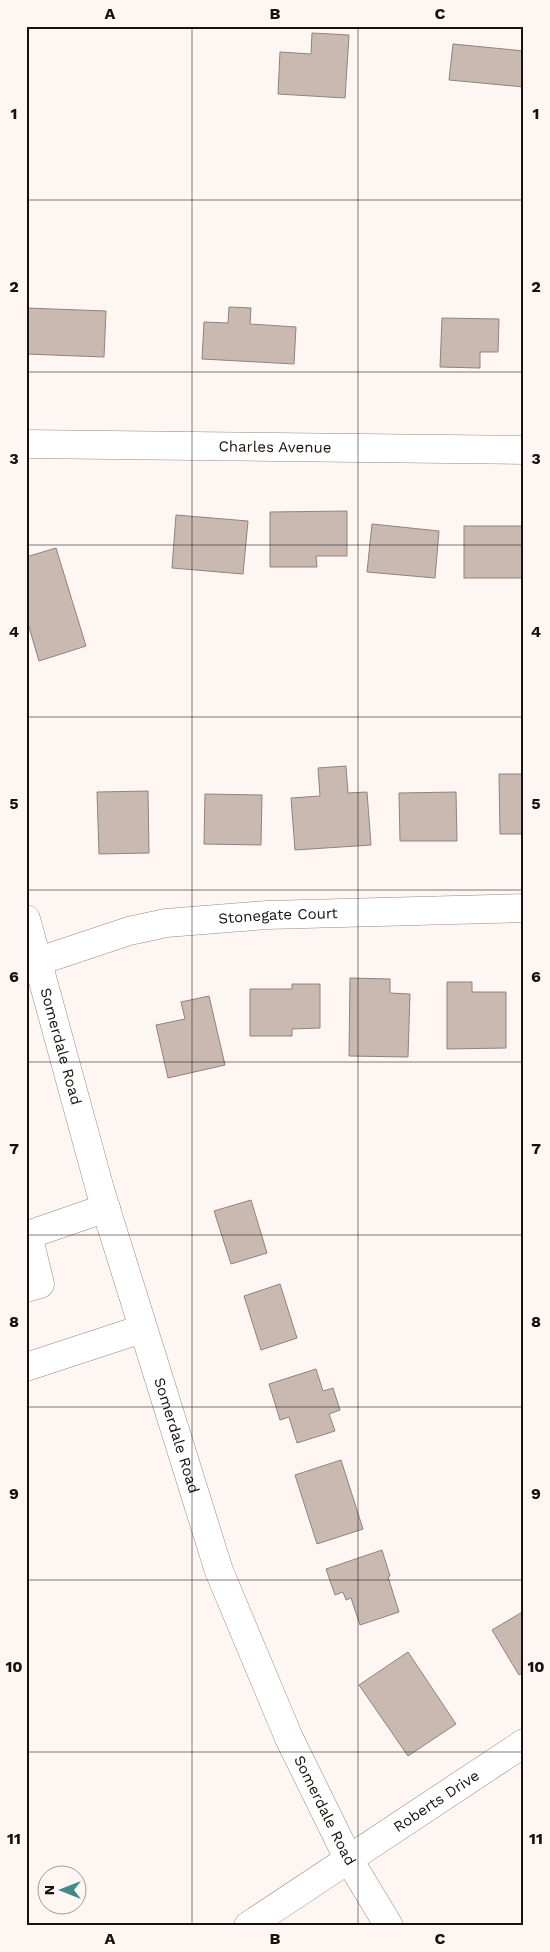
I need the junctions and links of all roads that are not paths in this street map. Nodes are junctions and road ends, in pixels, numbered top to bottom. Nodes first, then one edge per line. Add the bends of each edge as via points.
1 (26, 444) edge
2 (524, 450) edge
3 (524, 908) edge
4 (26, 919) edge
5 (39, 961) junction
6 (106, 1208) junction
7 (26, 1288) edge
8 (142, 1328) junction
9 (26, 1367) edge
10 (524, 1743) edge
11 (348, 1858) junction
12 (248, 1926) edge
13 (389, 1926) edge

1 - 2 street, Charles Avenue
3 - 5 street, Stonegate Court via 267,914 166,923 129,931
4 - 5 street, Somerdale Road
5 - 6 street, Somerdale Road
6 - 7 street via 28,1235 40,1284
6 - 8 street, Somerdale Road
8 - 9 street
8 - 11 street, Somerdale Road via 219,1570 288,1738
10 - 11 street, Roberts Drive
11 - 12 street, Roberts Drive
11 - 13 street, Somerdale Road

